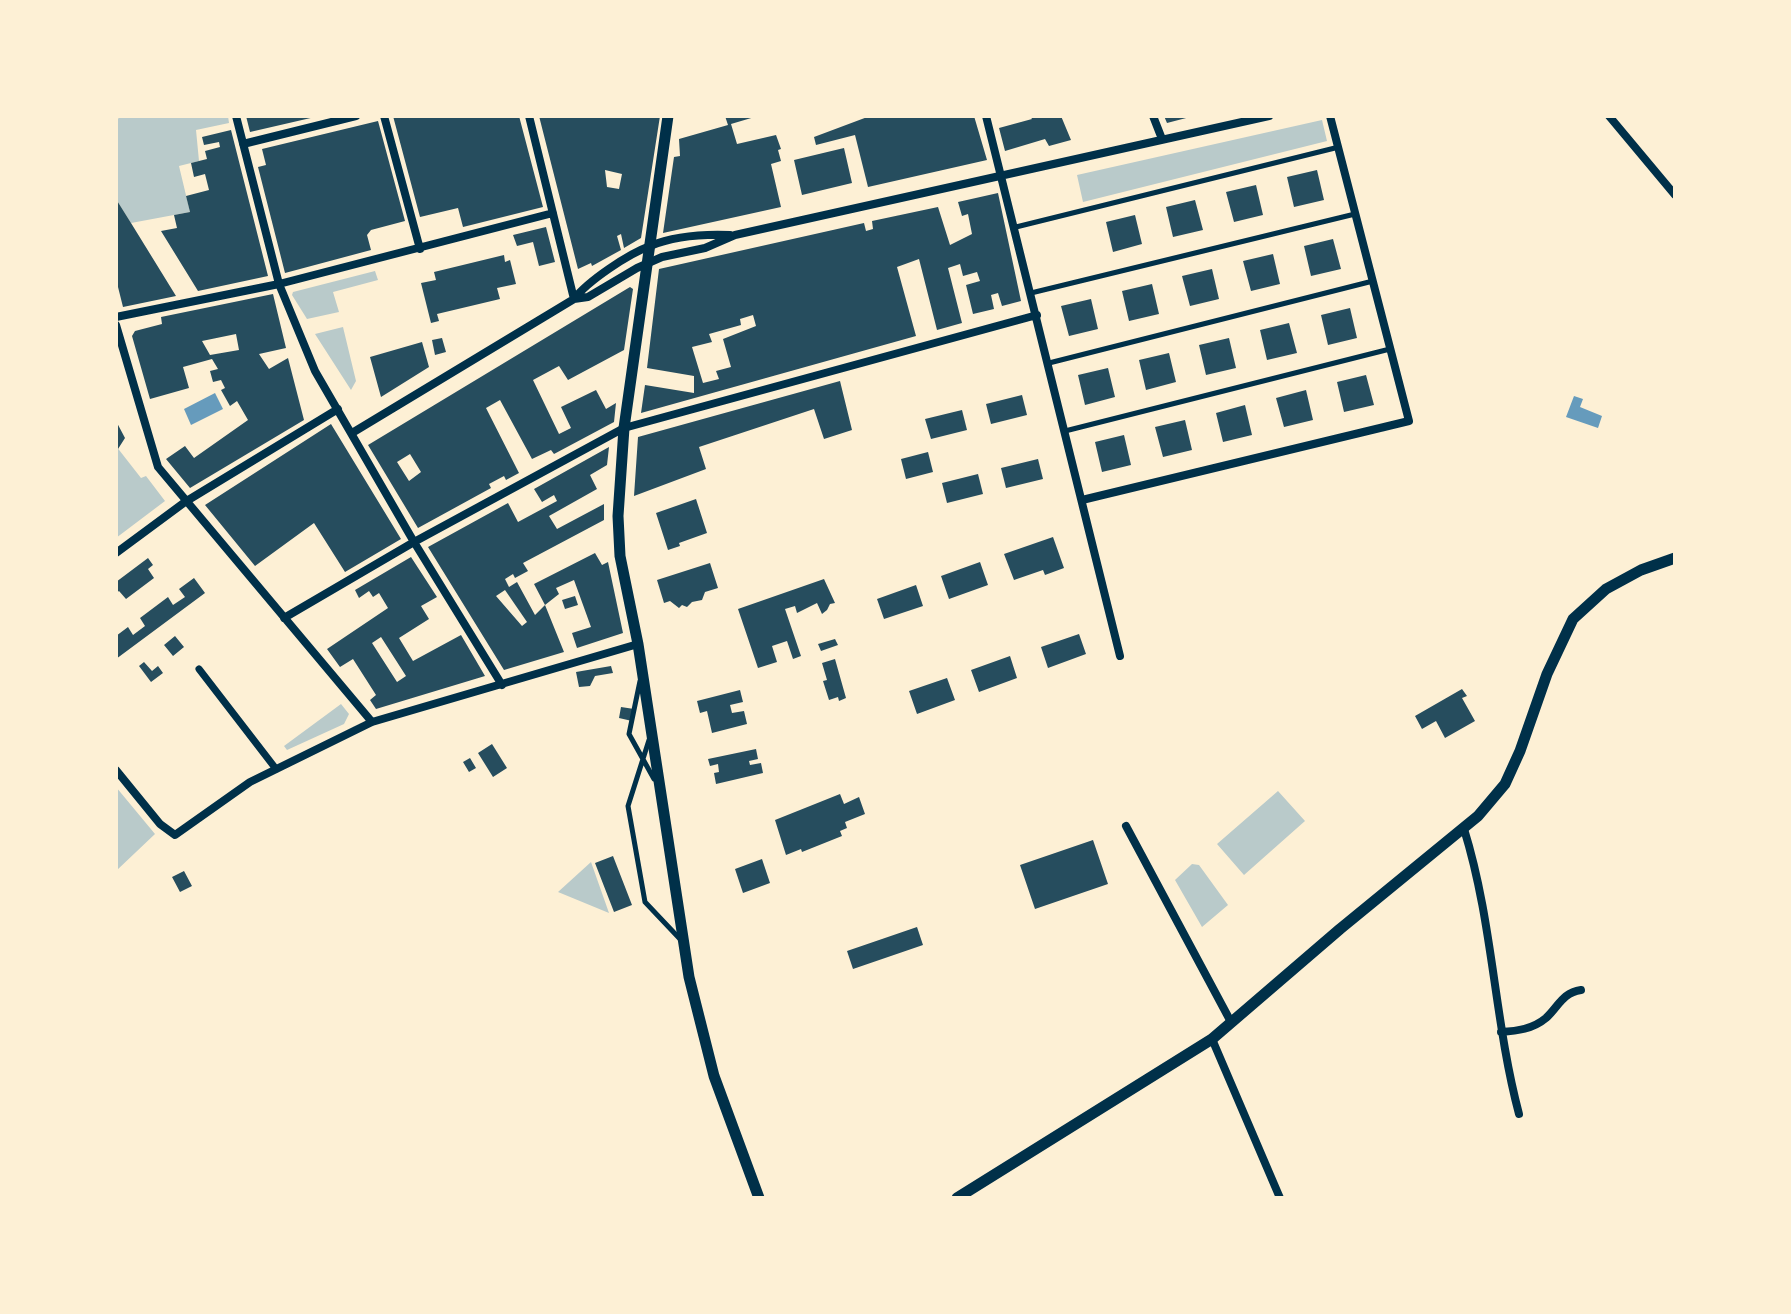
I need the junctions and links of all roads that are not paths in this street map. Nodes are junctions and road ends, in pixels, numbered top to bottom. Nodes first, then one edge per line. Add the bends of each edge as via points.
1 (236, 116) edge
2 (356, 116) edge
3 (384, 116) edge
4 (529, 116) edge
5 (668, 116) edge
6 (986, 116) edge
7 (1153, 116) edge
8 (1269, 116) edge
9 (1330, 116) edge
10 (1609, 116) edge
11 (1162, 139) junction
12 (243, 144) junction
13 (1339, 147) junction
14 (1003, 174) junction
15 (1675, 195) edge
16 (553, 213) junction
17 (1356, 213) junction
18 (1016, 227) junction
19 (735, 235) junction
20 (650, 246) junction
21 (420, 249) junction
22 (648, 263) junction
23 (1373, 281) junction
24 (279, 284) junction
25 (1031, 293) junction
26 (574, 299) junction
27 (1037, 315) junction
28 (116, 317) edge
29 (116, 325) edge
30 (1390, 349) junction
31 (1049, 363) junction
32 (338, 409) junction
33 (624, 428) junction
34 (1065, 431) junction
35 (352, 433) junction
36 (1082, 500) junction
37 (185, 502) junction
38 (414, 542) junction
39 (116, 553) edge
40 (1675, 558) edge
41 (284, 618) junction
42 (638, 644) junction
43 (1120, 656) dead end
44 (199, 669) dead end
45 (643, 672) junction
46 (502, 685) junction
47 (372, 722) junction
48 (652, 731) junction
49 (643, 760) junction
50 (276, 769) junction
51 (116, 770) edge
52 (661, 792) junction
53 (1126, 826) dead end
54 (1464, 829) junction
55 (684, 944) junction
56 (1581, 990) dead end
57 (1231, 1022) junction
58 (1501, 1032) junction
59 (1212, 1039) junction
60 (1519, 1114) dead end
61 (757, 1198) edge
62 (957, 1198) edge
63 (1280, 1198) edge

1 - 12 street
2 - 12 street
3 - 21 street
4 - 16 street
5 - 20 street
6 - 14 street
7 - 11 street
8 - 11 street
9 - 13 street
10 - 15 street
11 - 14 street
12 - 24 street
13 - 17 street
13 - 18 lane
14 - 18 street
14 - 19 street
16 - 21 street
16 - 26 street
17 - 23 street
17 - 25 lane
18 - 25 street
19 - 20 street via 704,234
19 - 22 street
20 - 22 street
20 - 26 street via 585,285
21 - 24 street
22 - 26 street via 588,297
22 - 33 street
23 - 30 street
23 - 31 lane
24 - 28 street
24 - 32 street via 315,371
25 - 27 street
26 - 35 street
27 - 31 street
27 - 33 street
29 - 37 street via 158,467
30 - 34 lane
30 - 36 street via 1409,421
31 - 34 street
32 - 35 street
32 - 37 street
33 - 38 street
33 - 42 street via 620,556
34 - 36 street
35 - 38 street
36 - 43 street
37 - 39 street
37 - 41 street
38 - 41 street
38 - 46 street
40 - 54 street via 1606,589 1573,619 1505,784
41 - 47 street
42 - 45 street
42 - 46 street
44 - 50 street
45 - 48 street
45 - 49 lane via 629,734
46 - 47 street
47 - 50 street
48 - 49 lane
48 - 52 street
49 - 52 lane
49 - 55 lane via 628,806 645,902
50 - 51 street via 175,835
52 - 55 street
53 - 57 street
54 - 57 street
54 - 58 street via 1483,898
55 - 61 street via 714,1076
56 - 58 street via 1570,992 1534,1025
57 - 59 street
58 - 60 street
59 - 62 street
59 - 63 street

